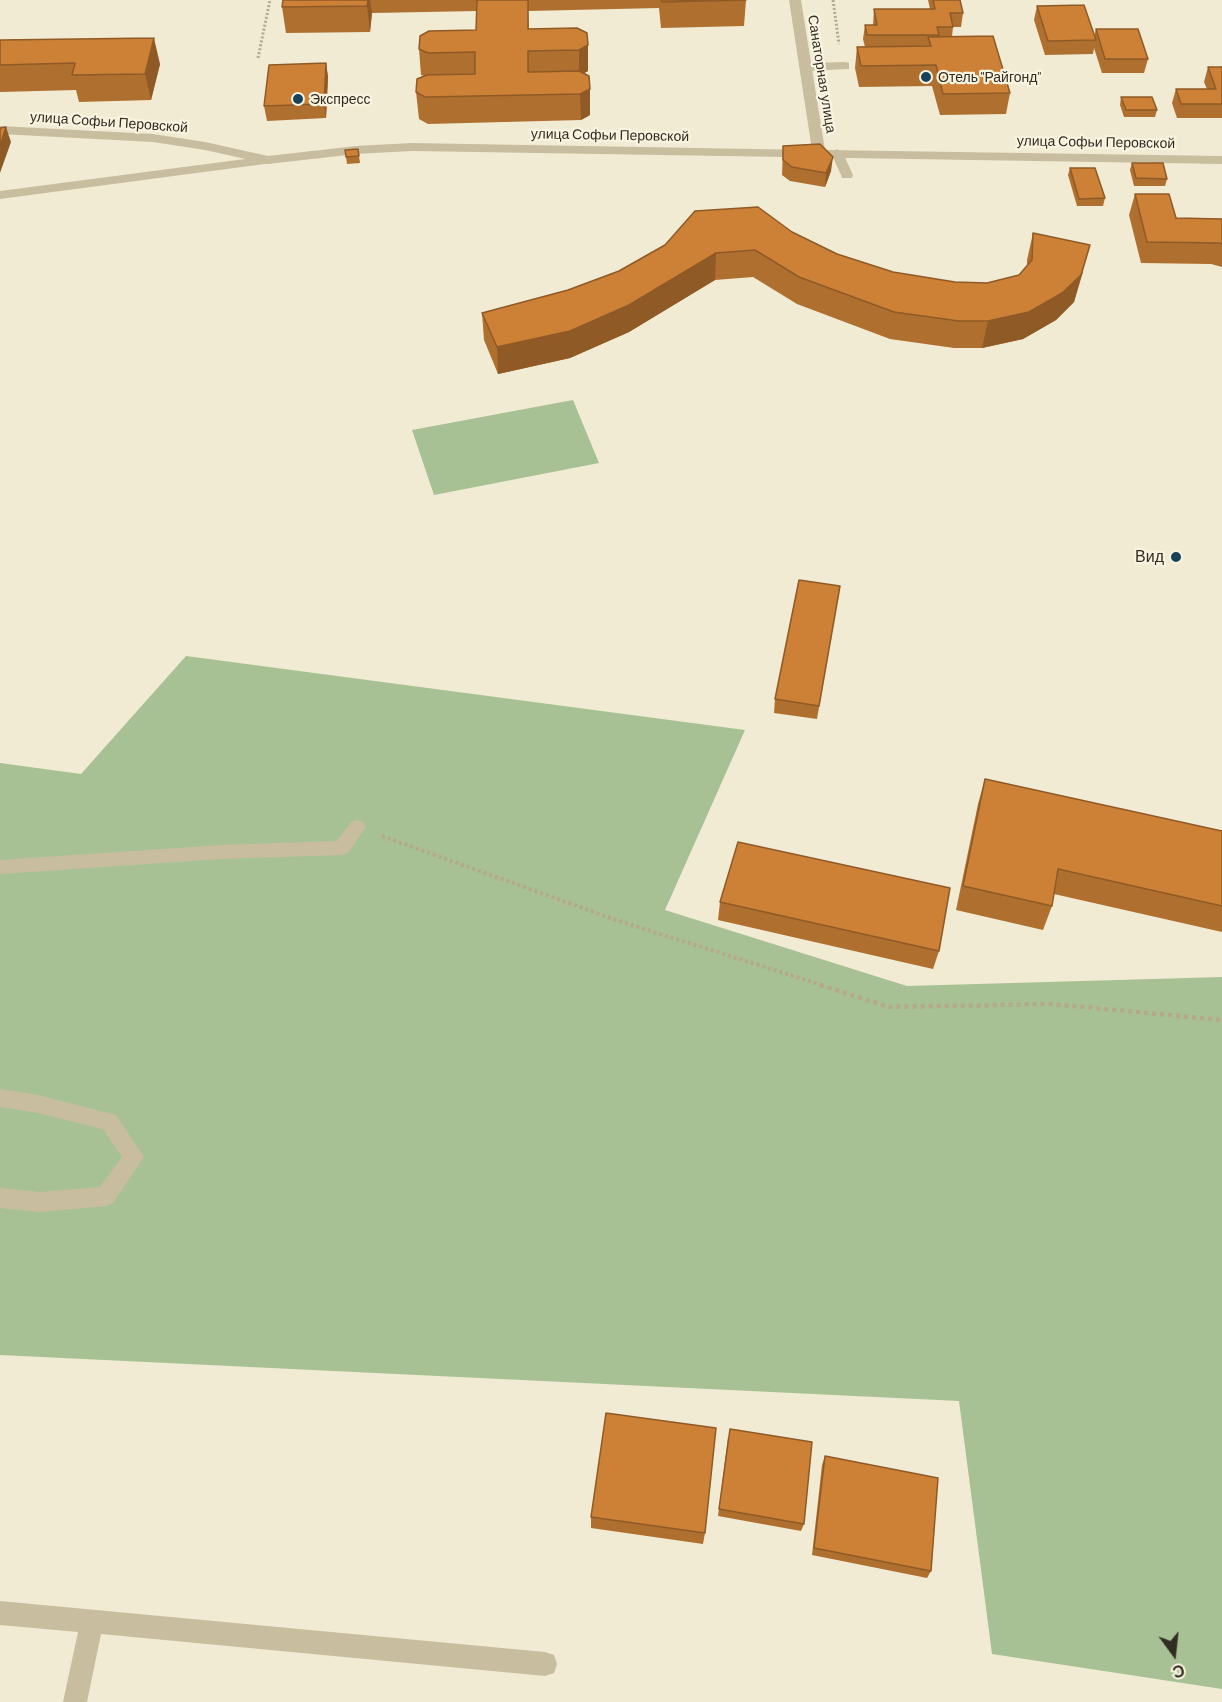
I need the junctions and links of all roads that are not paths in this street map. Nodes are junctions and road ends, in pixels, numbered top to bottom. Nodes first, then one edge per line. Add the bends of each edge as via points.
1 (795, 0) edge
2 (845, 66) dead end
3 (806, 67) junction
4 (0, 130) edge
5 (819, 152) junction
6 (837, 153) junction
7 (268, 160) junction
8 (1222, 160) edge
9 (847, 175) dead end
10 (0, 195) edge
11 (357, 827) road end
12 (0, 867) edge
13 (0, 1098) edge
14 (0, 1198) edge
15 (0, 1613) edge
16 (92, 1621) junction
17 (545, 1664) dead end
18 (75, 1702) edge

1 - 3 street, Санаторная улица
2 - 3 street
3 - 5 street, Санаторная улица
4 - 7 street, улица Софьи Перовской via 153,138
5 - 6 street, улица Софьи Перовской
5 - 7 street, улица Софьи Перовской via 412,147
6 - 8 street, улица Софьи Перовской
6 - 9 street
7 - 10 street
11 - 12 street via 342,848
13 - 14 street via 109,1121 134,1157 106,1196 40,1202
15 - 16 street
16 - 17 street
16 - 18 street

